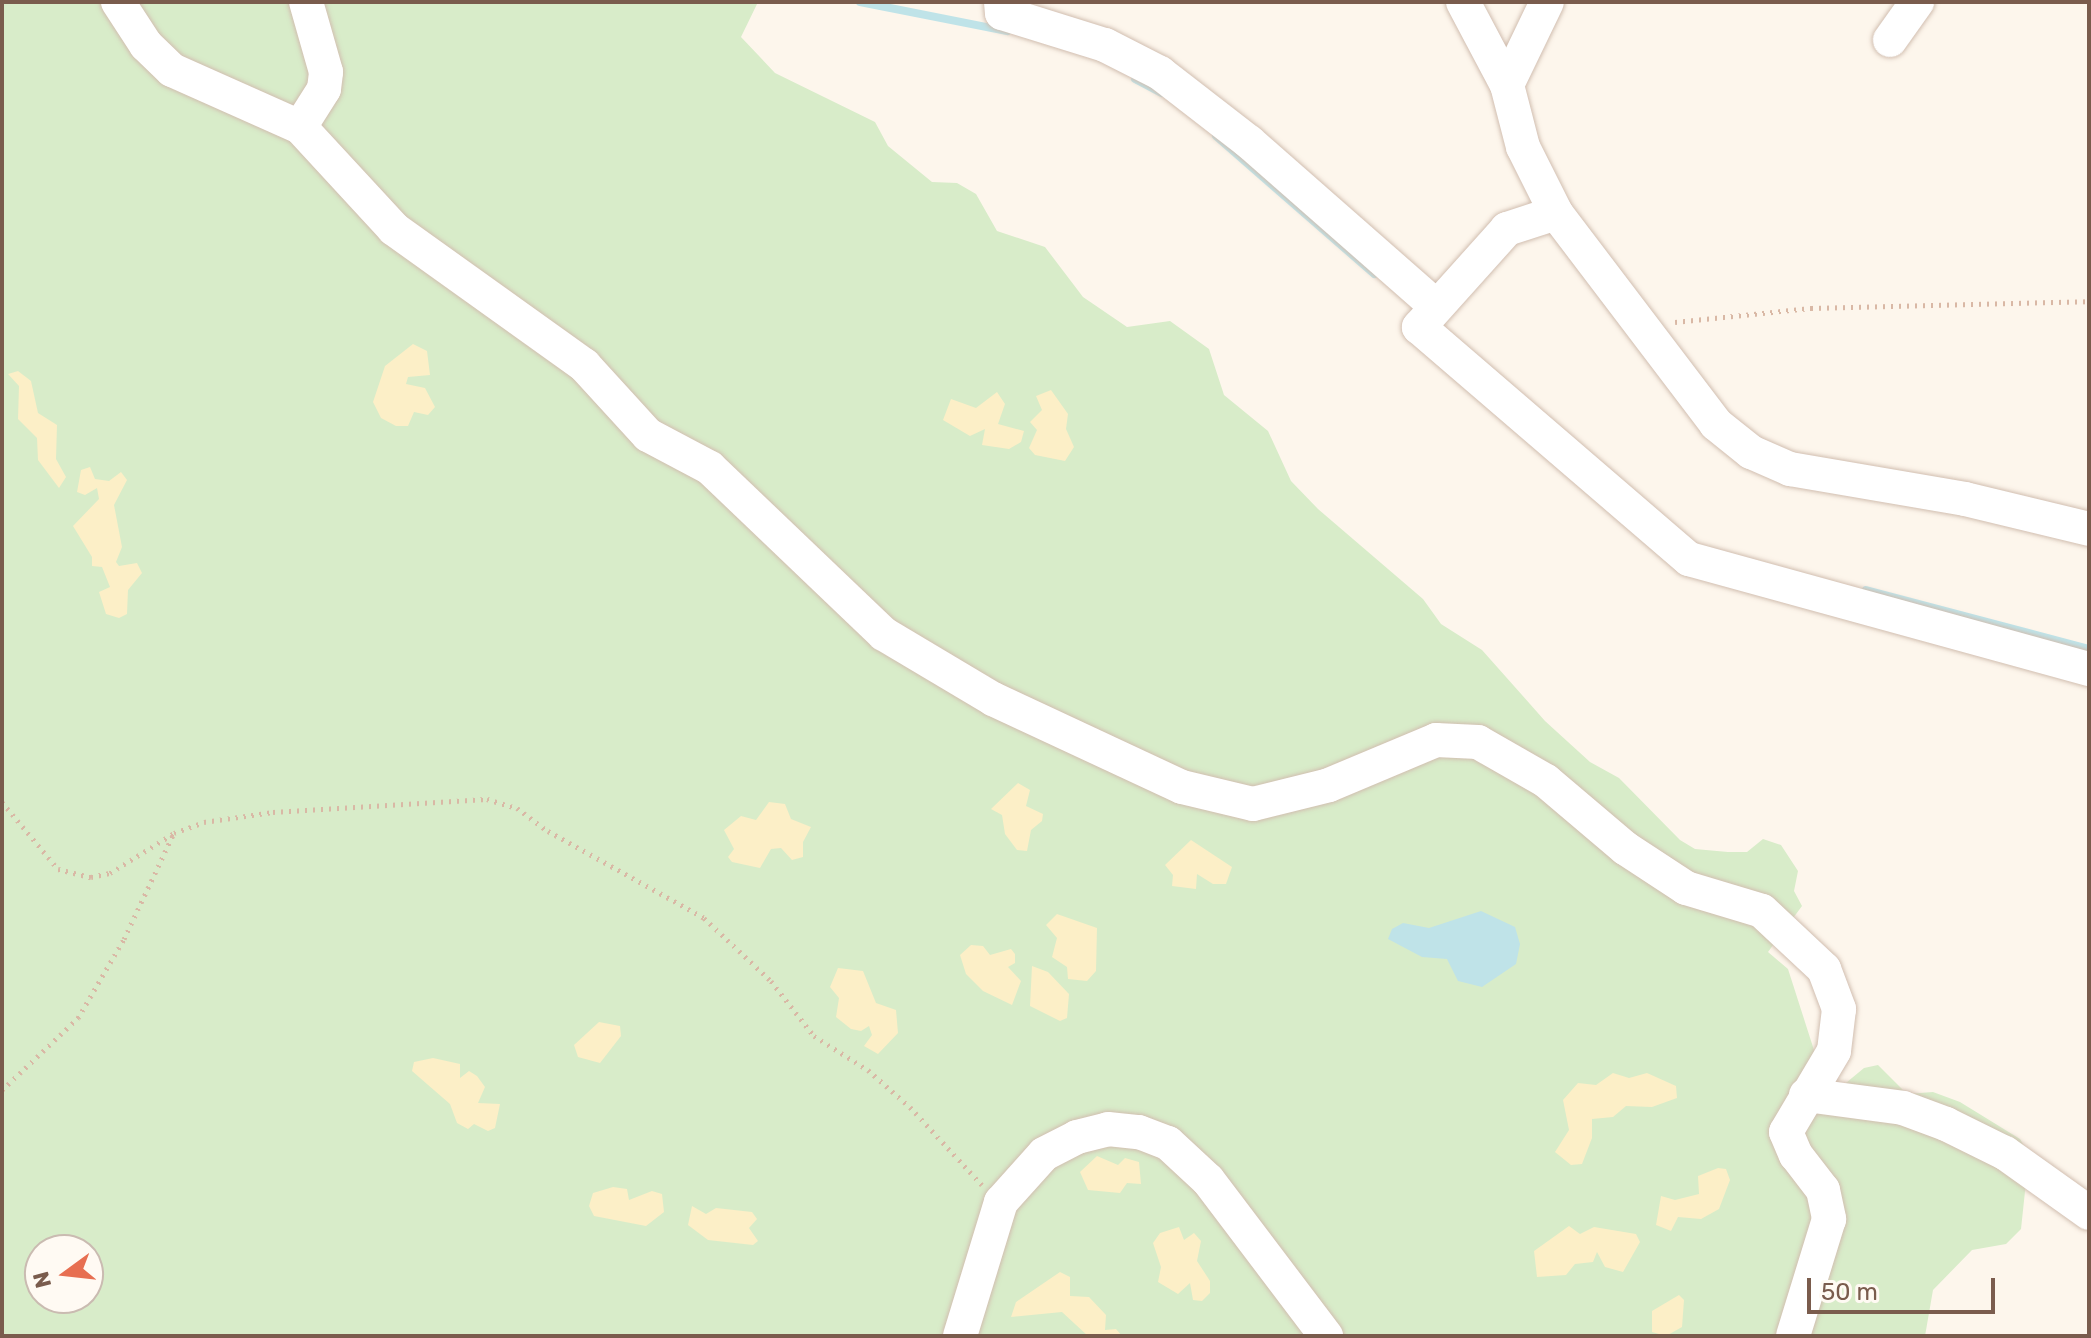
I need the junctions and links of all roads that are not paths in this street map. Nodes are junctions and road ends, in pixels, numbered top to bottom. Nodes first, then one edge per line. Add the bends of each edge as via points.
1 (118, 2) edge
2 (306, 2) edge
3 (1001, 2) edge
4 (1463, 2) edge
5 (1547, 2) edge
6 (1917, 2) edge
7 (1890, 40) dead end
8 (1507, 85) junction
9 (300, 127) junction
10 (1556, 213) junction
11 (1436, 306) junction
12 (2089, 529) edge
13 (2089, 669) edge
14 (1806, 1095) junction
15 (2089, 1213) edge
16 (960, 1336) edge
17 (1326, 1336) edge
18 (1793, 1336) edge

1 - 9 street via 146,45 172,70
2 - 9 street via 326,72 315,107
3 - 11 street via 1002,13 1105,45 1160,73 1249,142
4 - 8 street
5 - 8 street
6 - 7 street
8 - 10 street via 1523,147
9 - 14 street via 394,229 584,365 648,435 710,468 884,634 1049,728 1182,787 1253,804 1329,785 1436,740 1478,742 1546,781 1625,848 1686,888 1762,911 1824,969 1839,1009 1834,1051
10 - 11 street via 1507,229
10 - 12 street via 1716,424 1751,452 1790,469 1965,499
11 - 13 street via 1419,327 1689,559
14 - 15 street via 1903,1108 1946,1124 2005,1153
14 - 18 street via 1786,1132 1823,1190 1829,1219
16 - 17 street via 1001,1202 1044,1154 1108,1129 1139,1132 1168,1143 1208,1180

